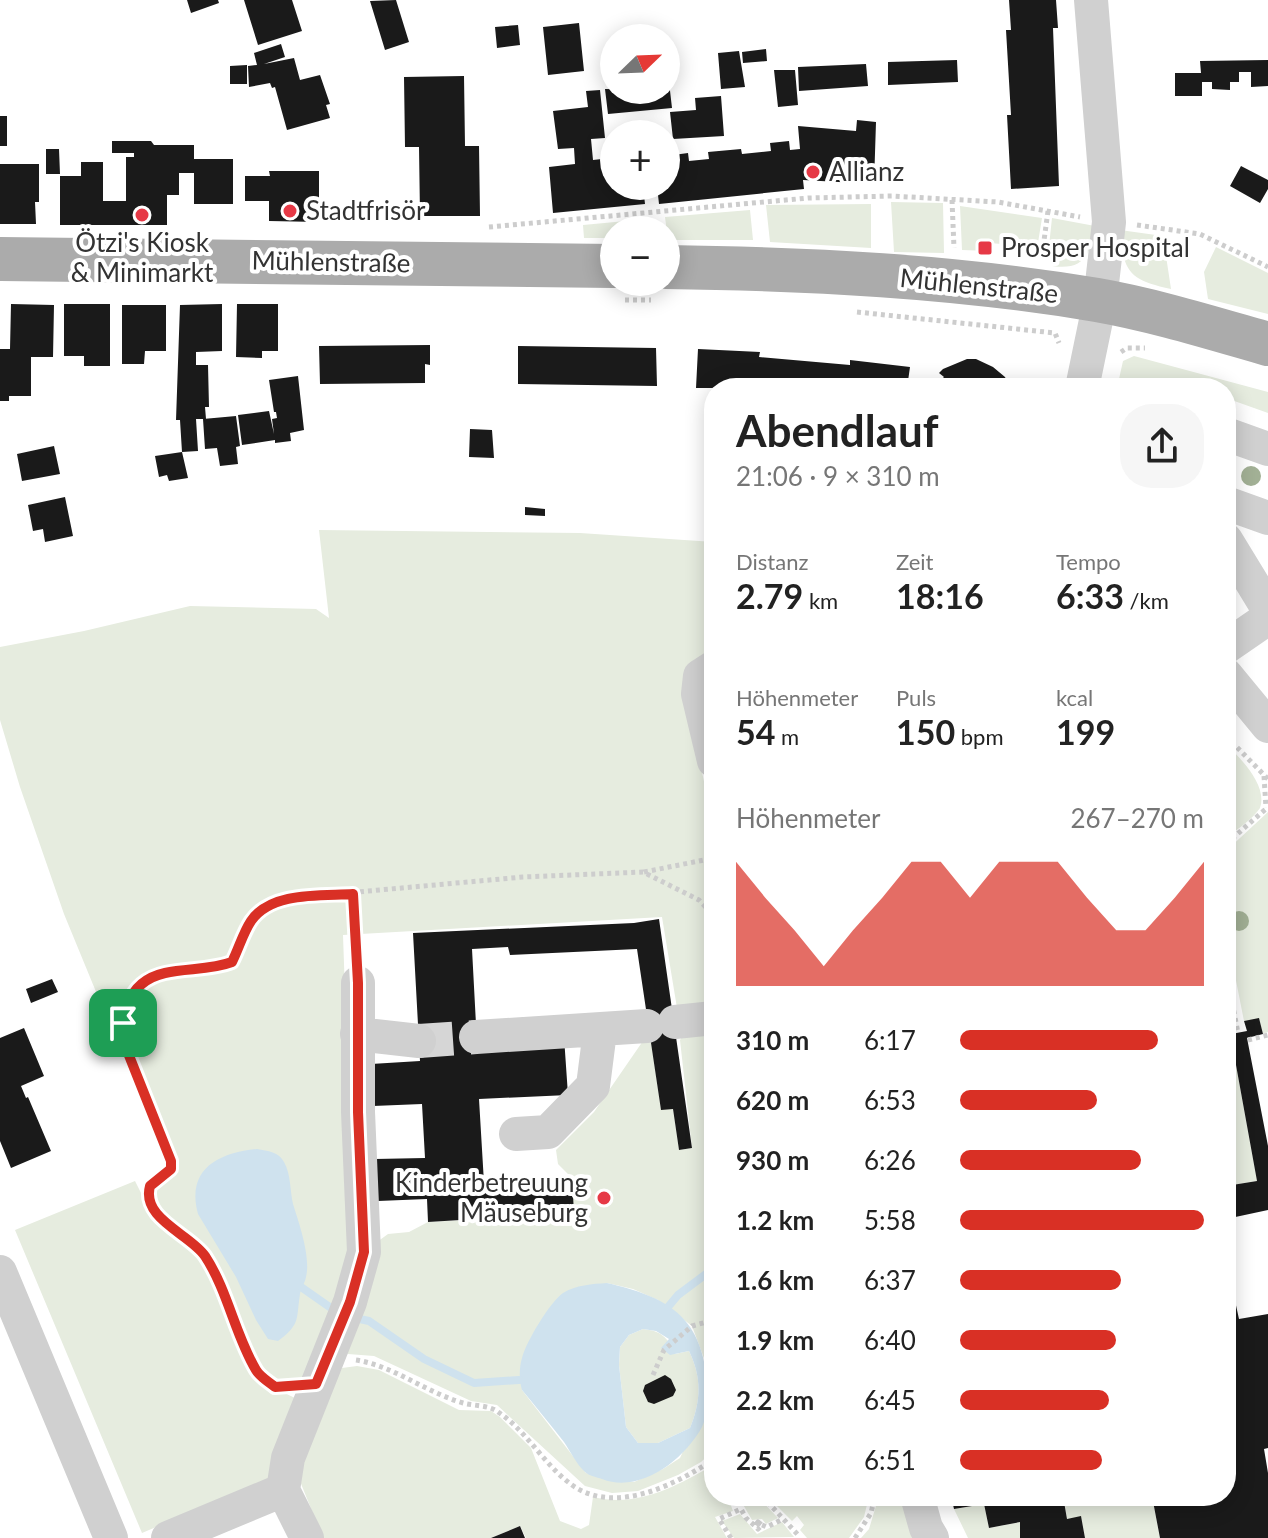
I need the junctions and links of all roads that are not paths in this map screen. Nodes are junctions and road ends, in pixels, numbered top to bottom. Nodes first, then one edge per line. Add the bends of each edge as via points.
1 (1091, 0) edge
2 (0, 259) edge
3 (600, 282) edge
4 (680, 282) edge
5 (1100, 301) junction
6 (1268, 344) edge
7 (1085, 375) edge
8 (1236, 438) edge
9 (1268, 449) edge
10 (1236, 507) edge
11 (1268, 518) edge
12 (1236, 556) edge
13 (1268, 609) edge
14 (1268, 618) edge
15 (1236, 640) edge
16 (704, 673) edge
17 (1236, 687) edge
18 (704, 719) edge
19 (1268, 726) edge
20 (358, 983) road end
21 (704, 1019) edge
22 (600, 1031) junction
23 (357, 1034) junction
24 (476, 1037) tunnel mouth
25 (419, 1041) tunnel mouth
26 (516, 1134) dead end
27 (0, 1272) edge
28 (283, 1490) junction
29 (920, 1506) edge
30 (111, 1538) edge
31 (168, 1538) edge
32 (307, 1538) edge
33 (932, 1538) edge

1 - 5 street via 1109,222
2 - 3 main road, Mühlenstraße
4 - 5 main road, Mühlenstraße via 802,268
5 - 6 main road, Mühlenstraße
5 - 7 street
8 - 9 street
10 - 11 street
12 - 13 street
14 - 15 street
16 - 18 street via 698,694
17 - 19 street
20 - 23 street
21 - 22 street
22 - 24 street
22 - 26 street via 593,1086 548,1132
23 - 25 street
23 - 28 street via 364,1252 350,1302 288,1458
27 - 30 street
28 - 31 street
28 - 32 street
29 - 33 street

